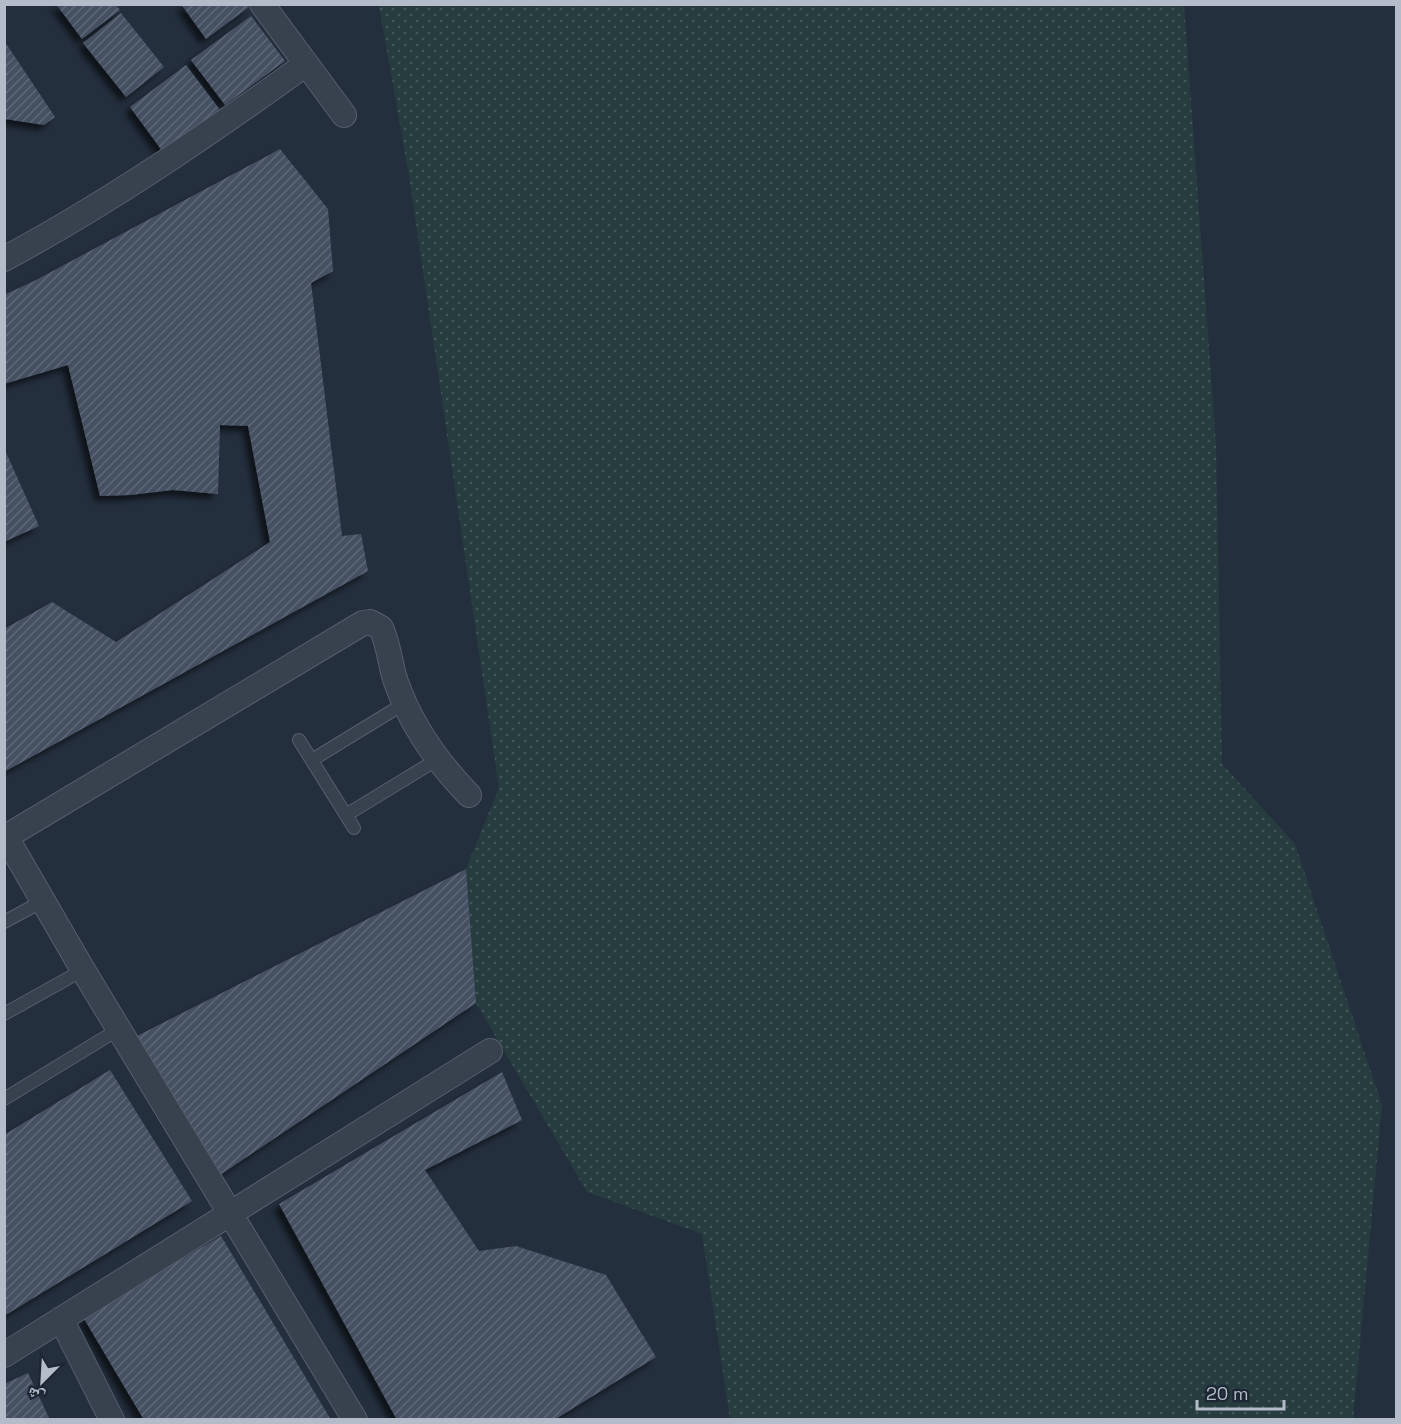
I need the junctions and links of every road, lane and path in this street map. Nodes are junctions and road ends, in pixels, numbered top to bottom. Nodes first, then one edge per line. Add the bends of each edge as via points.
1 (262, 4) edge
2 (306, 64) junction
3 (344, 115) dead end
4 (4, 259) edge
5 (405, 703) junction
6 (299, 740) dead end
7 (438, 759) junction
8 (312, 760) junction
9 (469, 795) dead end
10 (346, 815) junction
11 (354, 828) dead end
12 (5, 837) edge
13 (43, 901) junction
14 (4, 922) edge
15 (83, 970) junction
16 (4, 1014) edge
17 (119, 1029) junction
18 (490, 1051) dead end
19 (4, 1099) edge
20 (230, 1214) junction
21 (61, 1319) junction
22 (4, 1355) edge
23 (112, 1419) edge
24 (355, 1419) edge

1 - 2 street
2 - 3 street
2 - 4 street via 170,160
5 - 7 street
5 - 8 lane
5 - 12 street via 384,634 376,624 363,622
6 - 8 lane
7 - 9 street
7 - 10 lane
8 - 10 lane
10 - 11 lane
12 - 13 street
13 - 14 lane
13 - 15 street
15 - 16 lane
15 - 17 street
17 - 19 lane
17 - 20 street
18 - 20 street
20 - 21 street
20 - 24 street
21 - 22 street
21 - 23 street

